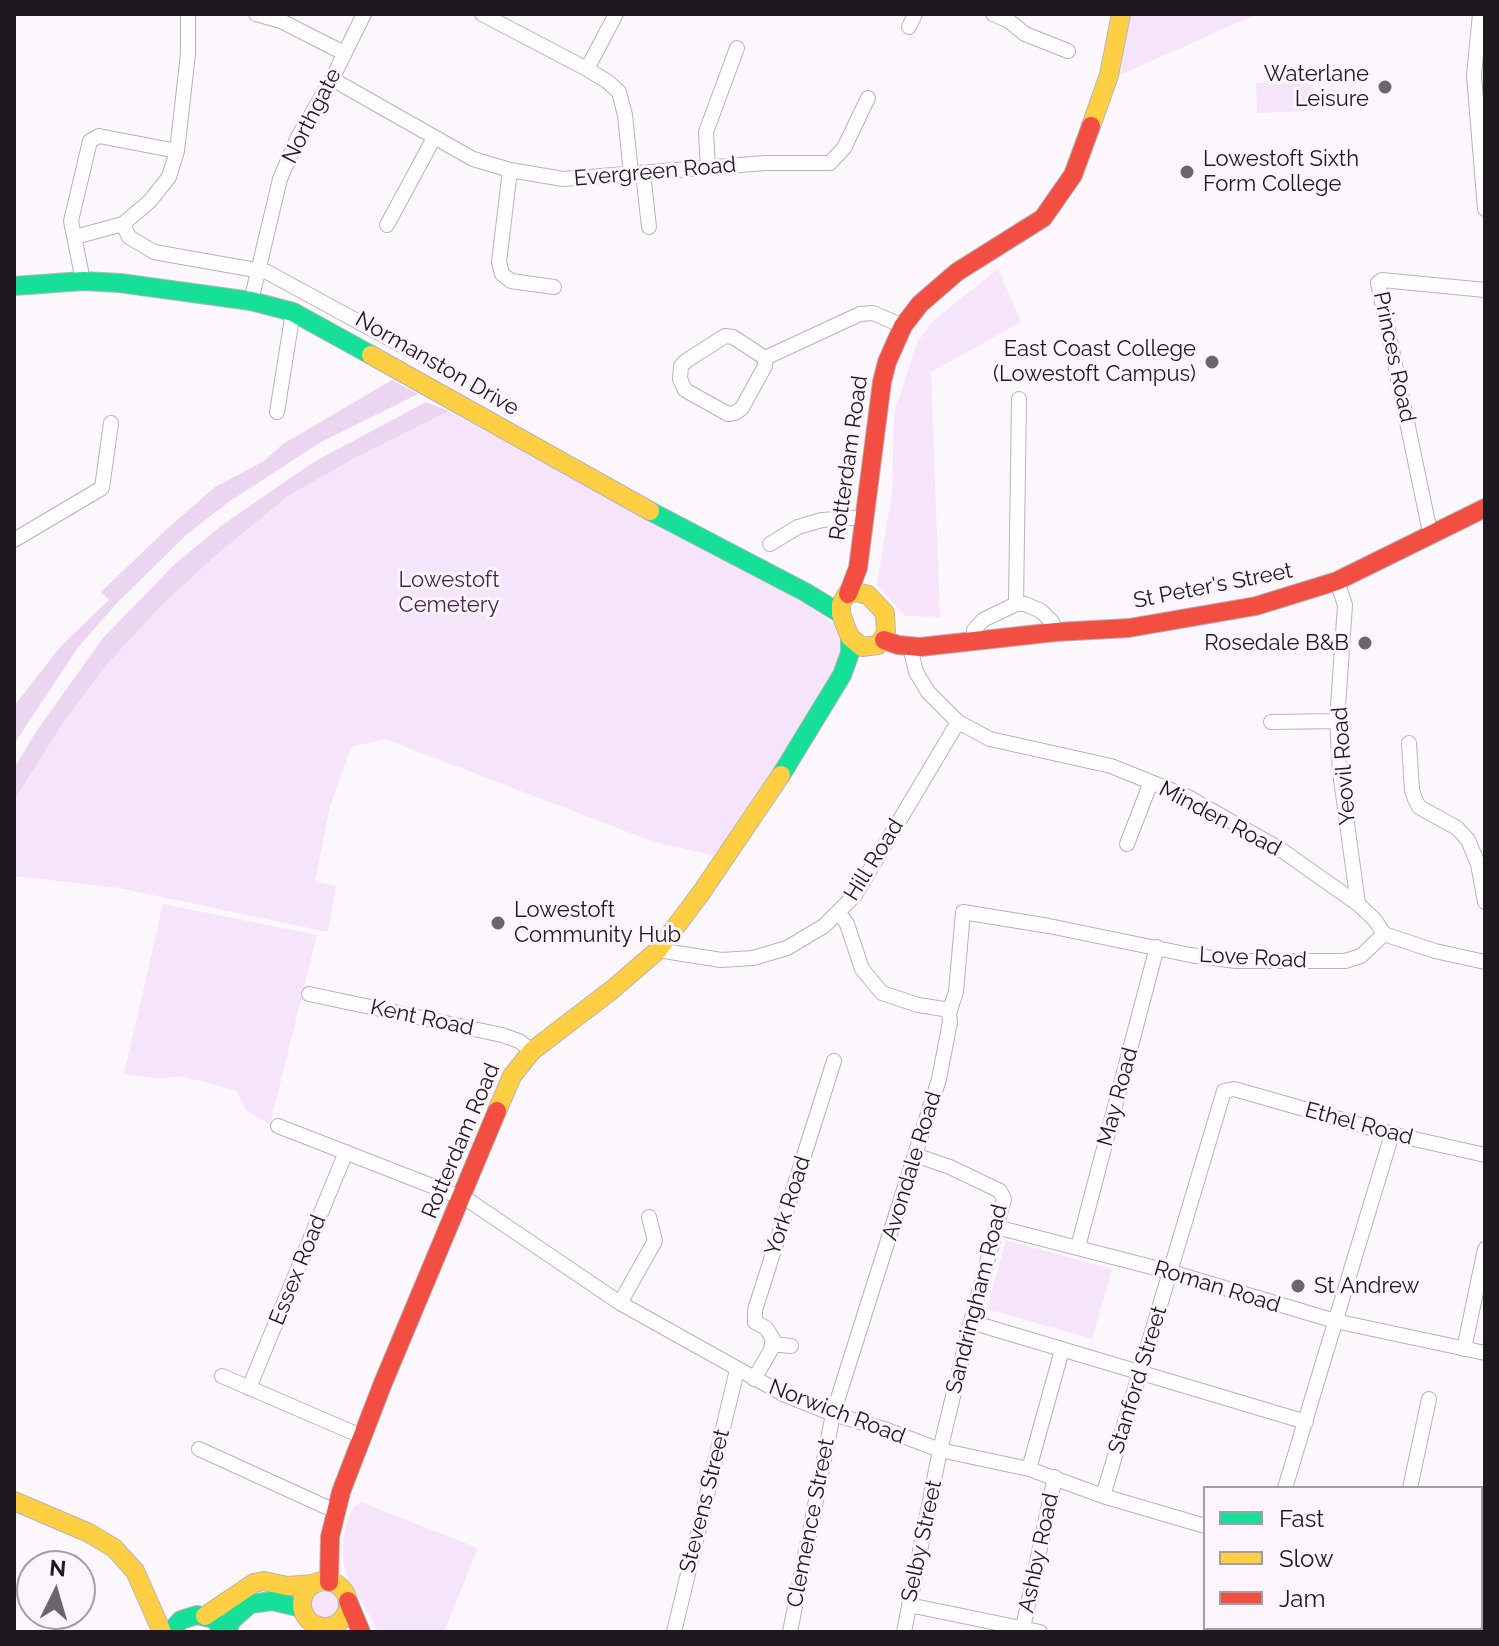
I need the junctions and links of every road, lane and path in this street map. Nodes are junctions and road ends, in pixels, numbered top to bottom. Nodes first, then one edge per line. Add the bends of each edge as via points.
1 (188, 14) edge
2 (256, 14) edge
3 (364, 14) edge
4 (482, 14) edge
5 (616, 14) edge
6 (993, 14) edge
7 (1121, 14) edge
8 (1480, 14) edge
9 (737, 48) dead end
10 (1068, 51) dead end
11 (344, 53) junction
12 (587, 69) junction
13 (332, 79) junction
14 (868, 98) dead end
15 (434, 138) junction
16 (177, 151) junction
17 (708, 168) junction
18 (510, 170) junction
19 (637, 174) junction
20 (1485, 209) edge
21 (123, 224) junction
22 (387, 225) dead end
23 (649, 227) dead end
24 (75, 237) junction
25 (259, 269) junction
26 (83, 281) junction
27 (14, 286) edge
28 (554, 287) dead end
29 (1485, 290) edge
30 (251, 301) junction
31 (293, 312) junction
32 (903, 326) junction
33 (423, 357) dead end
34 (765, 358) junction
35 (1019, 399) dead end
36 (277, 412) dead end
37 (111, 423) dead end
38 (1485, 508) edge
39 (866, 517) junction
40 (1431, 537) junction
41 (14, 540) edge
42 (770, 544) dead end
43 (858, 568) junction
44 (1337, 581) junction
45 (805, 592) junction
46 (847, 595) junction
47 (868, 595) junction
48 (1016, 604) junction
49 (885, 613) junction
50 (841, 614) junction
51 (1056, 632) junction
52 (850, 637) junction
53 (973, 641) junction
54 (881, 642) junction
55 (933, 645) junction
56 (910, 647) junction
57 (916, 672) junction
58 (842, 675) junction
59 (1337, 721) junction
60 (958, 722) junction
61 (1271, 722) dead end
62 (1409, 743) dead end
63 (1151, 782) junction
64 (1127, 844) dead end
65 (1485, 902) edge
66 (1358, 904) junction
67 (963, 912) joint
68 (839, 913) junction
69 (1384, 934) junction
70 (1157, 947) junction
71 (658, 950) junction
72 (1485, 962) edge
73 (309, 994) dead end
74 (949, 1013) junction
75 (532, 1051) junction
76 (834, 1061) dead end
77 (1234, 1089) joint
78 (278, 1126) dead end
79 (1392, 1134) junction
80 (346, 1152) junction
81 (915, 1155) junction
82 (1485, 1155) edge
83 (462, 1197) junction
84 (649, 1217) dead end
85 (996, 1227) junction
86 (1078, 1247) junction
87 (1485, 1249) edge
88 (1171, 1272) junction
89 (620, 1303) junction
90 (1335, 1321) junction
91 (971, 1322) junction
92 (772, 1344) junction
93 (791, 1346) dead end
94 (1464, 1349) junction
95 (1062, 1350) junction
96 (1485, 1353) edge
97 (737, 1370) junction
98 (1141, 1372) junction
99 (222, 1376) dead end
100 (754, 1379) junction
101 (249, 1388) junction
102 (1429, 1399) dead end
103 (833, 1414) junction
104 (1306, 1422) junction
105 (361, 1436) junction
106 (199, 1449) dead end
107 (940, 1450) junction
108 (1029, 1469) junction
109 (1055, 1477) junction
110 (1286, 1486) edge
111 (1410, 1486) edge
112 (1103, 1496) junction
113 (14, 1501) edge
114 (335, 1511) junction
115 (1203, 1525) edge
116 (322, 1583) junction
117 (146, 1590) junction
118 (348, 1601) junction
119 (909, 1605) junction
120 (302, 1608) junction
121 (197, 1616) junction
122 (1023, 1628) junction
123 (339, 1629) edge
124 (162, 1632) edge
125 (170, 1632) edge
126 (226, 1632) edge
127 (361, 1632) edge
128 (674, 1632) edge
129 (790, 1632) edge
130 (904, 1632) edge
131 (1040, 1632) edge

1 - 16 street
2 - 11 street
3 - 11 street, Northgate
4 - 12 street
5 - 12 street
6 - 10 street
7 - 32 main road, Rotterdam Road via 1109,75 1073,175 1043,218 957,272
8 - 20 street via 1474,75
9 - 17 street via 706,132
11 - 13 street, Northgate
12 - 19 street via 619,92
13 - 15 street, Evergreen Road
13 - 25 street, Northgate via 280,179
14 - 17 street, Evergreen Road via 844,148 830,163
15 - 18 street, Evergreen Road via 473,159
15 - 22 street
16 - 21 street via 169,177
16 - 24 street via 99,136 90,141 71,221
17 - 19 street, Evergreen Road
18 - 19 street, Evergreen Road via 563,179
18 - 28 street via 502,274 511,281
19 - 23 street
21 - 24 street
21 - 25 street via 129,237 154,252
24 - 26 street
25 - 30 street, Northgate
25 - 33 street via 408,340
26 - 27 main road, Normanston Drive
26 - 30 main road, Normanston Drive
29 - 40 street, Princes Road via 1378,283
30 - 31 main road, Normanston Drive
31 - 36 street
31 - 45 main road, Normanston Drive
32 - 34 street via 873,313 860,314
32 - 39 main road, Rotterdam Road via 882,382
34 - 34 street via 735,413 685,390 680,379 681,366 692,355 729,335
35 - 48 street
37 - 41 street via 102,488
38 - 40 main road, St Peter's Street
39 - 42 street via 822,520
39 - 43 main road, Rotterdam Road
40 - 44 main road, St Peter's Street
43 - 46 main road, Rotterdam Road
43 - 47 main road, Rotterdam Road
44 - 51 main road, St Peter's Street via 1256,606 1129,628
44 - 59 street, Yeovil Road via 1345,605
45 - 46 main road, Normanston Drive
45 - 50 main road, Normanston Drive
46 - 47 main road
46 - 50 main road
47 - 49 main road
48 - 51 street via 1041,611
48 - 53 street via 983,620
49 - 54 main road
49 - 55 main road
50 - 52 main road
51 - 53 main road, St Peter's Street
52 - 54 main road via 862,647
52 - 58 main road, Rotterdam Road
53 - 55 main road, St Peter's Street
54 - 56 main road, St Peter's Street
54 - 58 main road, Rotterdam Road
55 - 56 main road, St Peter's Street
55 - 57 street
56 - 57 street, Minden Road
57 - 60 street, Minden Road
58 - 71 main road, Rotterdam Road via 752,820
59 - 61 street
59 - 66 street, Yeovil Road
60 - 63 street, Minden Road via 990,739 1111,766
60 - 68 street, Hill Road via 855,895
62 - 65 street via 1415,799 1468,840
63 - 64 street
63 - 66 street, Minden Road via 1280,849
66 - 69 street, Minden Road
67 - 70 street, Love Road
67 - 74 street, Avondale Road via 956,992
68 - 71 street, Hill Road via 803,941 769,955 721,960
68 - 74 street via 862,969 882,993
69 - 70 street, Love Road via 1361,956 1345,961 1236,961
69 - 72 street
70 - 86 street, May Road
71 - 75 main road, Rotterdam Road
73 - 75 street, Kent Road via 502,1035
74 - 81 street, Avondale Road via 939,1079
75 - 83 main road, Rotterdam Road via 506,1088
76 - 92 street, York Road via 755,1310 755,1322 770,1332
77 - 79 street, Ethel Road
77 - 88 street, Stanford Street via 1221,1095
78 - 80 street, Norwich Road
79 - 82 street, Ethel Road
79 - 90 street
80 - 83 street, Norwich Road
80 - 101 street, Essex Road
81 - 85 street, Sandringham Road via 1000,1191 1004,1199
81 - 103 street, Avondale Road
83 - 89 street, Norwich Road
83 - 105 main road, Rotterdam Road
84 - 89 street via 655,1241
85 - 86 street, Roman Road
85 - 91 street, Sandringham Road
86 - 88 street, Roman Road
87 - 94 street
88 - 90 street, Roman Road
88 - 98 street, Stanford Street
89 - 97 street, Norwich Road
90 - 94 street, Roman Road
90 - 104 street
91 - 95 street
91 - 107 street, Sandringham Road
92 - 93 street
92 - 100 street
94 - 96 street, Roman Road
95 - 98 street
95 - 108 street
97 - 100 street, Norwich Road
97 - 128 street, Stevens Street
98 - 104 street
98 - 112 street, Stanford Street
99 - 101 street
100 - 103 street, Norwich Road
101 - 105 street
102 - 111 street
103 - 107 street, Norwich Road
103 - 129 street, Clemence Street
104 - 110 street
105 - 114 main road, Rotterdam Road
106 - 114 street
107 - 108 street, Norwich Road
107 - 119 street, Selby Street
108 - 109 street, Norwich Road
109 - 112 street, Norwich Road
109 - 122 street, Ashby Road
112 - 115 street, Norwich Road
113 - 117 main road via 102,1540 126,1559
114 - 116 main road, Rotterdam Road
116 - 118 main road via 342,1589
116 - 120 main road via 307,1590
116 - 121 main road via 254,1583
117 - 121 main road via 164,1606
117 - 124 main road
118 - 123 main road
118 - 127 main road
119 - 122 street
119 - 130 street, Selby Street
120 - 123 main road via 317,1626
120 - 126 main road via 272,1601 250,1604
121 - 125 main road via 181,1620
121 - 126 main road via 214,1619
122 - 131 street

